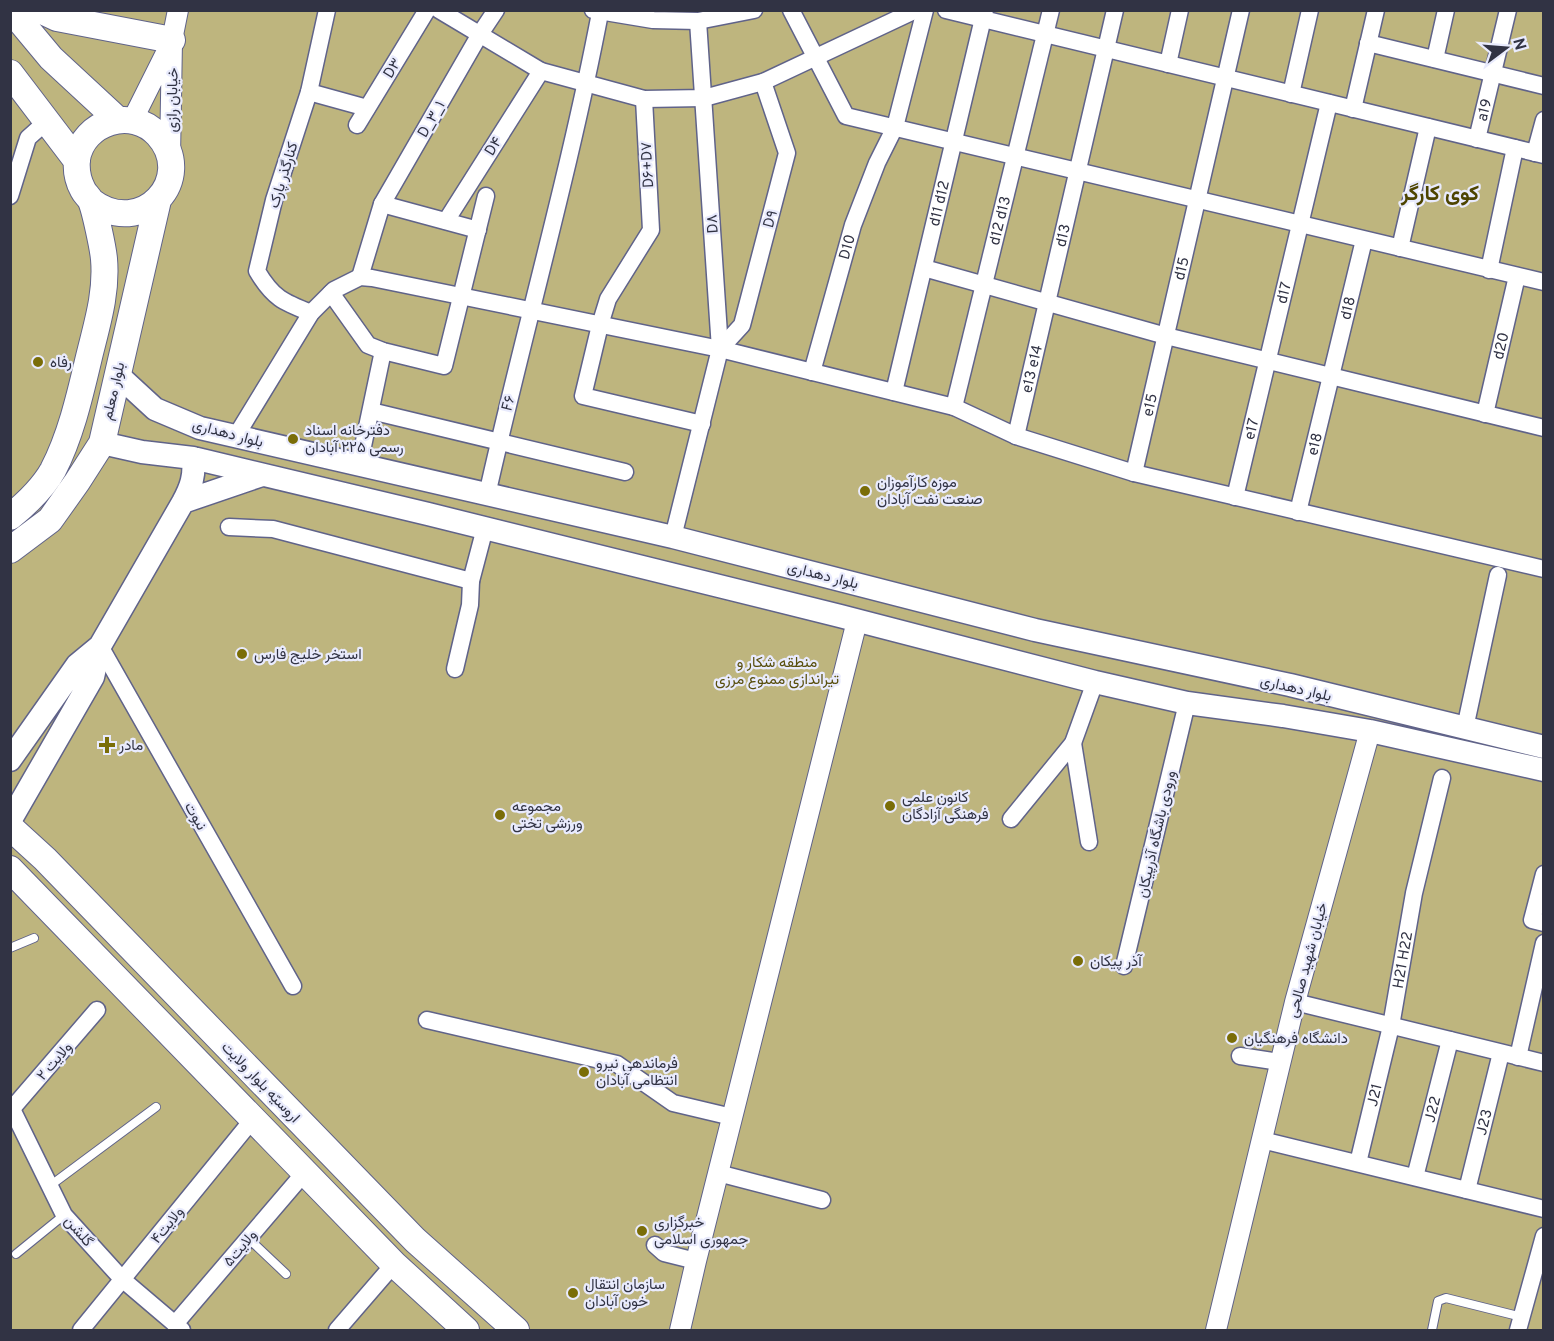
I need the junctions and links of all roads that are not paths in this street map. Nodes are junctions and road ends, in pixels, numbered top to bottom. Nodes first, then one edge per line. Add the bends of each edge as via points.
1 (11, 10) edge
2 (40, 10) edge
3 (178, 10) edge
4 (327, 10) edge
5 (428, 10) edge
6 (439, 10) edge
7 (496, 10) edge
8 (754, 10) edge
9 (791, 10) edge
10 (916, 10) edge
11 (925, 10) edge
12 (946, 10) edge
13 (1051, 10) edge
14 (1115, 10) edge
15 (1180, 10) edge
16 (1241, 10) edge
17 (1310, 10) edge
18 (1376, 10) edge
19 (1446, 10) edge
20 (1508, 10) edge
21 (596, 12) edge
22 (984, 15) edge
23 (698, 21) junction
24 (480, 34) junction
25 (1045, 34) junction
26 (172, 40) junction
27 (1368, 43) junction
28 (1106, 49) junction
29 (815, 57) junction
30 (1435, 59) junction
31 (1168, 64) junction
32 (541, 71) junction
33 (10, 73) edge
34 (1491, 73) junction
35 (1226, 78) junction
36 (764, 82) junction
37 (586, 85) junction
38 (1544, 86) edge
39 (309, 92) junction
40 (1291, 94) junction
41 (644, 99) junction
42 (704, 99) junction
43 (1329, 104) junction
44 (367, 108) junction
45 (1353, 109) junction
46 (125, 120) junction
47 (1544, 120) edge
48 (47, 121) junction
49 (357, 125) dead end
50 (895, 127) junction
51 (1428, 127) junction
52 (1477, 139) junction
53 (954, 141) junction
54 (1515, 148) junction
55 (1539, 154) edge
56 (1015, 156) junction
57 (170, 159) junction
58 (77, 160) junction
59 (1079, 171) junction
60 (10, 196) edge
61 (486, 196) dead end
62 (158, 200) junction
63 (1198, 200) junction
64 (91, 201) junction
65 (382, 204) junction
66 (446, 221) junction
67 (1301, 224) junction
68 (478, 230) junction
69 (1365, 240) junction
70 (1400, 248) junction
71 (924, 268) junction
72 (1489, 270) junction
73 (1517, 276) junction
74 (360, 277) junction
75 (1544, 282) edge
76 (984, 285) junction
77 (331, 293) junction
78 (462, 296) junction
79 (1048, 303) junction
80 (532, 311) junction
81 (311, 313) junction
82 (600, 325) junction
83 (1166, 336) junction
84 (720, 349) junction
85 (383, 351) junction
86 (1268, 361) junction
87 (812, 372) junction
88 (117, 374) junction
89 (1331, 376) junction
90 (894, 392) junction
91 (954, 406) junction
92 (76, 411) junction
93 (371, 411) junction
94 (1485, 414) junction
95 (702, 424) junction
96 (1544, 428) edge
97 (236, 436) junction
98 (1016, 436) junction
99 (499, 442) junction
100 (102, 443) junction
101 (193, 458) junction
102 (359, 465) junction
103 (626, 472) dead end
104 (1134, 473) junction
105 (262, 475) junction
106 (435, 483) junction
107 (487, 495) junction
108 (1235, 497) junction
109 (183, 502) junction
110 (1298, 512) junction
111 (428, 514) junction
112 (10, 517) edge
113 (229, 527) dead end
114 (485, 528) junction
115 (673, 537) junction
116 (10, 550) edge
117 (1544, 569) edge
118 (1498, 574) dead end
119 (471, 581) junction
120 (857, 621) junction
121 (1035, 630) junction
122 (1079, 640) junction
123 (100, 646) junction
124 (1028, 665) junction
125 (455, 669) dead end
126 (1070, 675) junction
127 (1095, 682) junction
128 (1187, 703) junction
129 (1465, 728) junction
130 (1370, 731) junction
131 (1073, 743) junction
132 (1544, 747) edge
133 (10, 760) edge
134 (1544, 770) edge
135 (1442, 778) dead end
136 (1011, 819) dead end
137 (10, 821) edge
138 (10, 829) edge
139 (1089, 842) dead end
140 (10, 869) edge
141 (1544, 874) edge
142 (1538, 921) edge
143 (34, 938) dead end
144 (1544, 943) edge
145 (10, 948) edge
146 (1124, 966) dead end
147 (292, 986) dead end
148 (1295, 1002) junction
149 (98, 1010) dead end
150 (427, 1020) dead end
151 (1391, 1026) junction
152 (1450, 1040) junction
153 (1501, 1053) junction
154 (1240, 1056) dead end
155 (1518, 1057) junction
156 (1280, 1062) junction
157 (1544, 1063) edge
158 (156, 1107) dead end
159 (11, 1108) edge
160 (732, 1117) junction
161 (253, 1119) junction
162 (1262, 1140) junction
163 (1358, 1163) junction
164 (305, 1172) junction
165 (718, 1173) junction
166 (1415, 1177) junction
167 (51, 1185) junction
168 (1467, 1190) junction
169 (822, 1200) dead end
170 (1544, 1209) edge
171 (64, 1215) junction
172 (1544, 1236) edge
173 (248, 1238) junction
174 (415, 1240) junction
175 (655, 1245) dead end
176 (16, 1254) dead end
177 (696, 1261) junction
178 (394, 1264) junction
179 (444, 1266) junction
180 (286, 1274) dead end
181 (122, 1280) junction
182 (423, 1288) junction
183 (1520, 1324) edge
184 (178, 1327) edge
185 (81, 1330) edge
186 (338, 1330) edge
187 (466, 1330) edge
188 (516, 1330) edge
189 (680, 1330) edge
190 (1216, 1330) edge
191 (1432, 1330) edge

1 - 46 main road via 51,58
2 - 26 main road via 57,18
3 - 26 street, خیابان رازی
4 - 39 street, کنارگذر پارک
5 - 44 street, D۳
6 - 24 street
7 - 24 street, D_۳_۱
8 - 23 street
9 - 29 street
10 - 29 street
11 - 50 street, D10
12 - 22 street
13 - 25 street, d12 d13
14 - 28 street, d13
15 - 31 street
16 - 35 street, d15
17 - 40 street
18 - 27 street
19 - 30 street
20 - 34 street, a19
21 - 23 street
21 - 37 street, F۶
22 - 25 street
22 - 53 street, d11 d12
23 - 42 street, D۸
24 - 32 street
24 - 65 street, D_۳_۱
25 - 28 street
25 - 56 street, d12 d13
26 - 46 street, خیابان رازی
26 - 57 street, خیابان رازی
27 - 30 street
27 - 45 street
28 - 31 street
28 - 59 street, d13
29 - 36 street
29 - 50 street via 846,116
30 - 34 street
31 - 35 street
32 - 37 street
32 - 66 street, D۴
33 - 48 main road
34 - 38 street
34 - 52 street, a19
35 - 40 street
35 - 63 street, d15
36 - 42 street
36 - 84 street, D۹ via 787,153 742,325
37 - 41 street
37 - 80 street, F۶
39 - 44 street
39 - 81 street, کنارگذر پارک via 274,201 257,272 269,291
40 - 43 street
41 - 42 street
41 - 82 street, D۶+D۷ via 651,231 609,299
42 - 84 street, D۸
43 - 45 street
43 - 67 street, d17
44 - 49 street, D۳
45 - 51 street
46 - 57 main road via 146,125 157,134
46 - 58 main road via 98,128 88,137
47 - 55 street
48 - 58 main road
48 - 60 street via 28,138
50 - 53 street
50 - 87 street, D10 via 853,225
51 - 52 street
51 - 70 street
52 - 54 street
53 - 56 street
53 - 71 street, d11 d12
54 - 55 street
54 - 72 street
56 - 59 street
56 - 76 street, d12 d13
57 - 62 main road via 166,188
58 - 64 main road via 77,176
59 - 63 street
59 - 79 street, d13
61 - 68 street
62 - 64 main road via 137,213 124,214 112,213
62 - 88 main road, بلوار معلم
63 - 67 street
63 - 83 street, d15
64 - 92 main road, بلوار معلم via 104,258 105,294
65 - 66 street
65 - 74 street, D_۳_۱
66 - 68 street
67 - 69 street
67 - 86 street, d17
68 - 78 street
69 - 70 street
69 - 89 street, d18
70 - 72 street
71 - 76 street
71 - 90 street, d11 d12
72 - 73 street
73 - 75 street
73 - 94 street, d20
74 - 77 street
74 - 78 street
76 - 79 street
76 - 91 street, d12 d13
77 - 81 street
77 - 85 street via 368,345
78 - 80 street
78 - 85 street via 444,366
79 - 83 street
79 - 98 street, e13 e14
80 - 82 street
80 - 99 street, F۶
81 - 97 street
82 - 84 street
82 - 95 street via 583,396
83 - 86 street
83 - 104 street, e15
84 - 87 street
84 - 95 street
85 - 93 street
86 - 89 street
86 - 108 street, e17
87 - 90 street
88 - 97 main road, بلوار دهداری via 155,409 200,428
88 - 100 main road, بلوار معلم
89 - 94 street
89 - 110 street, e18
90 - 91 street
91 - 98 street
92 - 100 main road
92 - 112 main road, بلوار معلم via 52,471 28,503
93 - 99 street
93 - 102 street
94 - 96 street
95 - 115 street
97 - 102 main road, بلوار دهداری
98 - 104 street
99 - 103 street
99 - 107 street, F۶
100 - 101 main road, بلوار دهداری
100 - 116 main road, بلوار معلم via 50,520
101 - 105 main road, بلوار دهداری
101 - 109 main road via 192,483
102 - 106 main road, بلوار دهداری
104 - 108 street
105 - 109 main road
105 - 111 main road, بلوار دهداری
106 - 107 main road, بلوار دهداری
106 - 111 main road
107 - 115 main road, بلوار دهداری
108 - 110 street
109 - 123 main road
110 - 117 street
111 - 114 main road, بلوار دهداری
113 - 119 street via 273,529
114 - 119 street
114 - 120 main road, بلوار دهداری
115 - 121 main road, بلوار دهداری
118 - 129 street
119 - 125 street via 470,605
120 - 124 main road, بلوار دهداری
120 - 160 street
121 - 122 main road, بلوار دهداری
121 - 124 main road
122 - 126 main road
122 - 129 main road, بلوار دهداری
123 - 133 main road via 77,665
123 - 137 main road via 93,677
123 - 147 street, نبوت
124 - 126 main road, بلوار دهداری
126 - 127 main road, بلوار دهداری
127 - 128 main road, بلوار دهداری
127 - 131 street
128 - 130 main road, بلوار دهداری
128 - 146 street, ورودی باشگاه آذرپیکان
129 - 132 main road, بلوار دهداری
130 - 134 main road, بلوار دهداری
130 - 148 street, خیابان شهید صالحی
131 - 136 street
131 - 139 street
135 - 151 street, H21 H22 via 1414,893
138 - 174 main road, اروسیّه بلوار ولایت via 45,859
140 - 161 main road, اروسیّه بلوار ولایت
141 - 142 street
143 - 145 lane
144 - 155 street
148 - 151 street
148 - 156 street, خیابان شهید صالحی
149 - 159 street, ولایت ۲
150 - 160 street via 617,1064 674,1103
151 - 152 street
151 - 163 street, J21
152 - 153 street
152 - 166 street, J22
153 - 155 street
153 - 168 street, J23
154 - 156 street
155 - 157 street
156 - 162 street, خیابان شهید صالحی
158 - 167 lane
159 - 167 street, گلشن
160 - 165 street
161 - 164 main road, اروسیّه بلوار ولایت
161 - 181 street, ولایت۴
162 - 163 street
162 - 190 street, خیابان شهید صالحی
163 - 166 street
164 - 173 street, ولایت۵
164 - 178 main road, اروسیّه بلوار ولایت
165 - 169 street
165 - 177 street
166 - 168 street
167 - 171 street, گلشن
168 - 170 street
171 - 176 lane
171 - 181 street, گلشن
172 - 183 street
173 - 180 lane
173 - 184 street, ولایت۵
174 - 178 main road via 408,1255
174 - 179 main road, اروسیّه بلوار ولایت
175 - 177 street via 664,1253
177 - 189 street
178 - 182 main road, اروسیّه بلوار ولایت
178 - 186 street
179 - 182 main road via 428,1272
179 - 188 main road, اروسیّه بلوار ولایت
181 - 184 street, گلشن
181 - 185 street, ولایت۴
182 - 187 main road, اروسیّه بلوار ولایت
183 - 191 lane via 1446,1298 1438,1301

